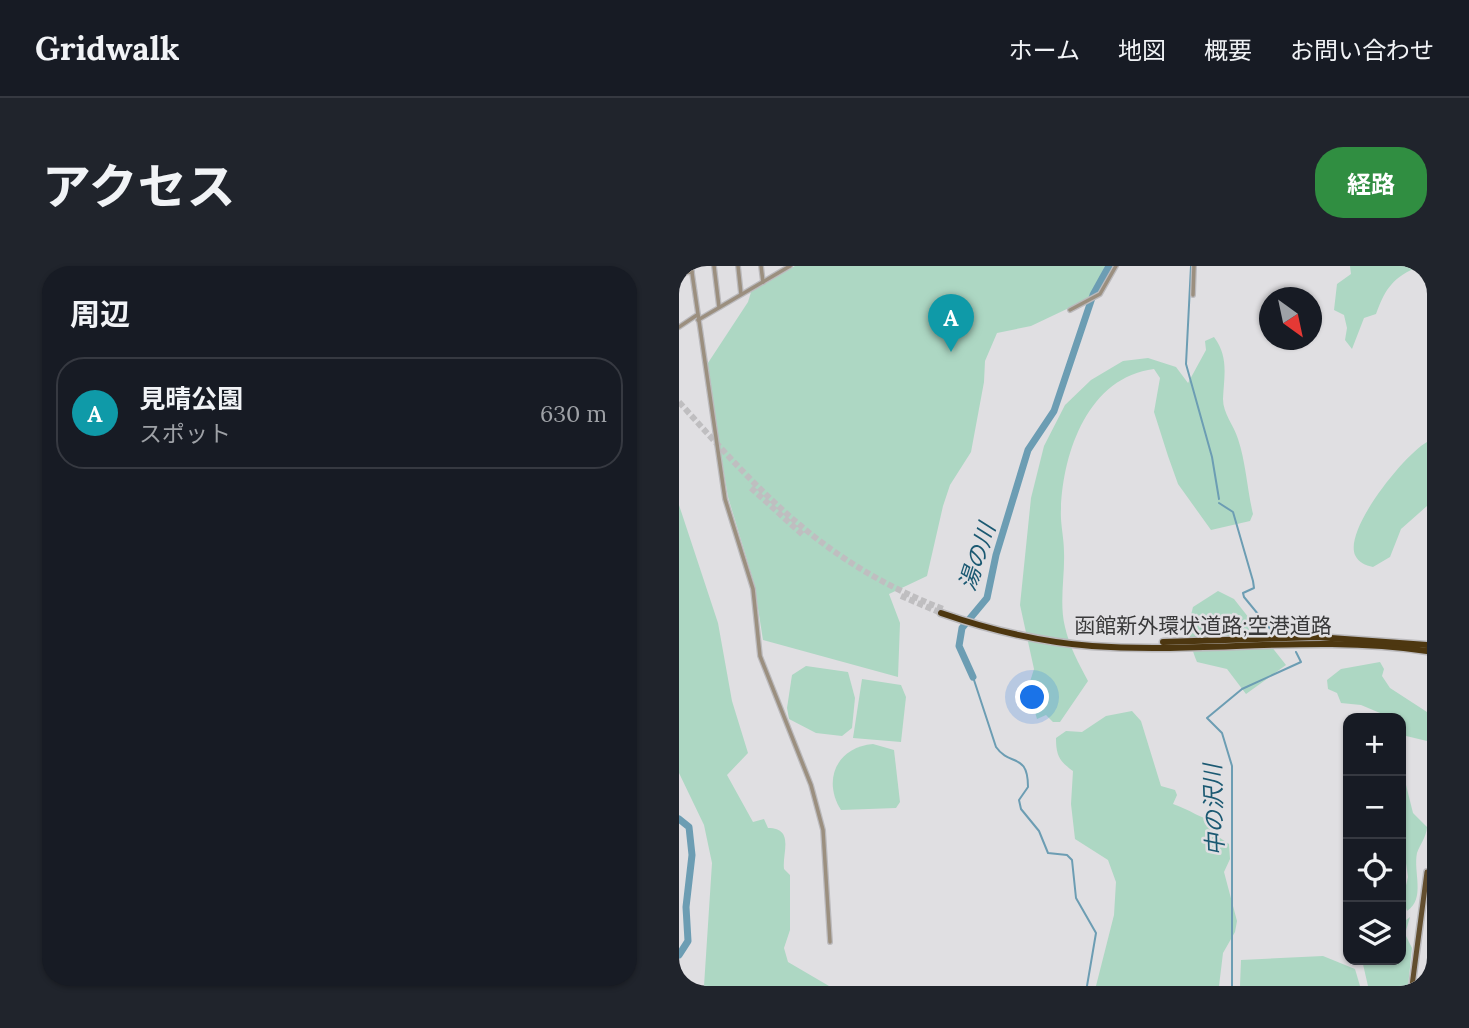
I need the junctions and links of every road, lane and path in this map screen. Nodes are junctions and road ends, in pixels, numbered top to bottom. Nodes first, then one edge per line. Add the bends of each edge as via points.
1 (714, 266) edge
2 (738, 266) edge
3 (761, 266) edge
4 (790, 266) edge
5 (1116, 266) edge
6 (1194, 266) edge
7 (691, 269) edge
8 (679, 273) edge
9 (763, 282) junction
10 (741, 294) junction
11 (1193, 295) dead end
12 (719, 307) junction
13 (1070, 310) dead end
14 (698, 318) junction
15 (679, 327) edge
16 (942, 611) tunnel mouth
17 (977, 623) junction
18 (1427, 645) edge
19 (1427, 651) edge
20 (1427, 872) edge
21 (830, 942) dead end
22 (1412, 986) edge

1 - 12 street
2 - 10 street
3 - 9 street
4 - 9 street
5 - 13 street via 1097,297
6 - 11 street
7 - 8 street
7 - 14 street
9 - 10 street
10 - 12 street
12 - 14 street
14 - 15 street
14 - 21 street via 725,499 755,603 760,656 806,772 823,830
16 - 17 highway, 函館新外環状道路;空港道路
17 - 18 highway, 函館新外環状道路;空港道路 via 1095,642 1317,637
17 - 19 highway, 函館新外環状道路;空港道路 via 1039,639 1094,646 1352,644
20 - 22 main road

